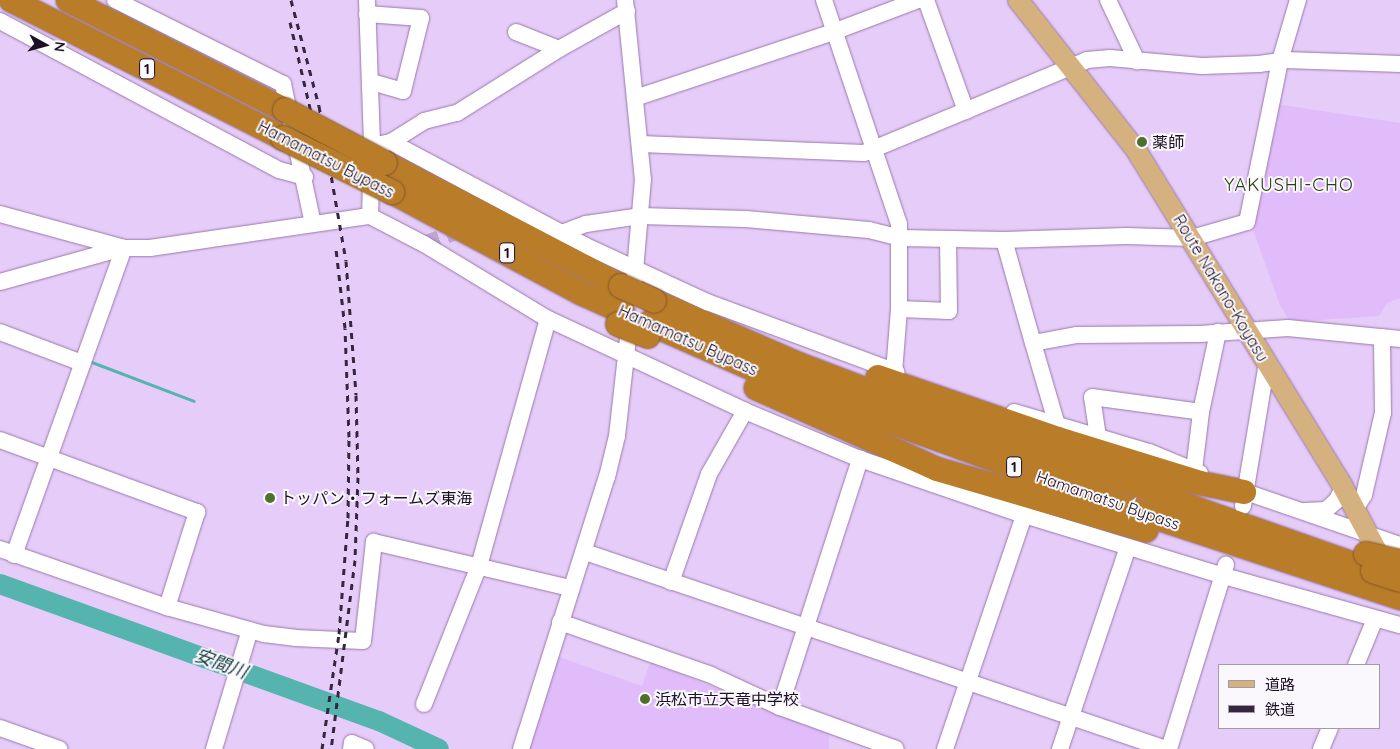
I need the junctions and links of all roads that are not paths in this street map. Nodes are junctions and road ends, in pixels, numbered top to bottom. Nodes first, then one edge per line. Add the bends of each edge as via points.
1 (11, 0) edge
2 (68, 0) edge
3 (115, 0) edge
4 (824, 0) edge
5 (918, 0) edge
6 (926, 0) edge
7 (1018, 0) edge
8 (1108, 0) edge
9 (1298, 0) edge
10 (626, 6) edge
11 (367, 7) edge
12 (0, 21) edge
13 (836, 31) junction
14 (516, 32) dead end
15 (558, 49) junction
16 (1137, 61) junction
17 (1280, 61) junction
18 (1400, 64) edge
19 (1071, 68) junction
20 (371, 82) junction
21 (635, 98) junction
22 (966, 111) junction
23 (641, 144) junction
24 (383, 150) junction
25 (872, 151) junction
26 (305, 177) junction
27 (0, 214) edge
28 (370, 216) junction
29 (641, 216) junction
30 (313, 224) junction
31 (562, 233) junction
32 (900, 238) junction
33 (1192, 238) junction
34 (948, 239) junction
35 (1004, 240) junction
36 (124, 248) junction
37 (626, 279) junction
38 (0, 282) edge
39 (585, 283) junction
40 (899, 309) junction
41 (651, 313) junction
42 (548, 318) junction
43 (1246, 329) junction
44 (0, 332) edge
45 (1218, 332) junction
46 (1382, 337) junction
47 (1400, 339) edge
48 (1032, 342) junction
49 (627, 356) junction
50 (83, 359) junction
51 (1267, 363) junction
52 (894, 372) junction
53 (745, 411) junction
54 (1201, 412) junction
55 (1057, 425) junction
56 (1098, 437) junction
57 (0, 440) edge
58 (48, 458) junction
59 (860, 459) junction
60 (939, 463) junction
61 (881, 466) junction
62 (1194, 470) junction
63 (1343, 487) junction
64 (984, 493) junction
65 (1244, 499) junction
66 (1355, 509) junction
67 (1293, 510) junction
68 (1024, 515) junction
69 (1400, 545) edge
70 (1128, 547) junction
71 (7, 552) edge
72 (585, 552) junction
73 (1369, 553) junction
74 (1400, 562) edge
75 (479, 566) junction
76 (1225, 571) junction
77 (1344, 580) junction
78 (671, 582) junction
79 (570, 588) junction
80 (1397, 591) edge
81 (168, 607) junction
82 (1375, 619) junction
83 (560, 622) junction
84 (1400, 626) edge
85 (806, 628) junction
86 (250, 630) junction
87 (1356, 664) edge
88 (968, 682) junction
89 (424, 704) dead end
90 (780, 707) junction
91 (1070, 717) junction
92 (0, 728) edge
93 (1330, 729) edge
94 (59, 749) edge
95 (214, 749) edge
96 (351, 749) edge
97 (366, 749) edge
98 (520, 749) edge
99 (896, 749) edge
100 (945, 749) edge
101 (1060, 749) edge
102 (1167, 749) edge
103 (1321, 749) edge

1 - 39 highway, Hamamatsu Bypass / 1, bridge via 392,192
2 - 24 highway, Hamamatsu Bypass / 1, bridge via 285,110
3 - 26 street via 283,84
4 - 13 street
5 - 13 street
6 - 22 street
7 - 19 main road, Route Nakano-Koyasu
8 - 16 street
9 - 17 street
10 - 15 street
10 - 21 street
11 - 20 street
11 - 20 street via 421,18 402,91
12 - 26 street via 32,28 279,170
13 - 21 street
13 - 25 street
14 - 15 street
15 - 24 street via 457,113 424,121
16 - 17 street via 1202,66
16 - 19 street via 1087,60
17 - 18 street
17 - 33 street via 1247,222
19 - 22 street
19 - 33 main road, Route Nakano-Koyasu via 1136,150
20 - 24 street
21 - 23 street
22 - 25 street
23 - 25 street
23 - 29 street
24 - 28 street
24 - 31 street
24 - 39 highway, Hamamatsu Bypass / 1
25 - 32 street via 894,210
26 - 30 street
27 - 36 street
28 - 30 street
28 - 42 street via 424,244
29 - 31 street via 586,224
29 - 32 street via 746,219 869,230
29 - 37 street
30 - 36 street via 188,244
31 - 37 street
32 - 34 street
32 - 40 street
33 - 35 street via 1126,236
33 - 43 main road, Route Nakano-Koyasu
34 - 35 street
34 - 40 street via 949,311
35 - 48 street
36 - 38 street
36 - 50 street
37 - 39 highway
37 - 41 highway
37 - 49 street
37 - 52 street via 707,302
39 - 41 highway, bridge via 620,318
40 - 52 street
41 - 60 highway
41 - 65 highway via 812,354
41 - 73 highway, Hamamatsu Bypass / 1 via 798,364 1009,444 1148,489
41 - 77 highway, Hamamatsu Bypass / 1 via 792,386 1139,512
42 - 49 street
42 - 75 street
43 - 45 street
43 - 46 street via 1288,328
43 - 51 main road, Route Nakano-Koyasu
44 - 50 street
45 - 48 street via 1078,335
45 - 54 street
46 - 47 street
46 - 66 street via 1383,413 1364,496
48 - 55 street
49 - 53 street
49 - 72 street via 617,436
50 - 58 street
51 - 63 main road, Route Nakano-Koyasu
51 - 65 street
52 - 55 street via 963,399
53 - 59 street
53 - 78 street via 709,474
54 - 56 street via 1092,397
54 - 62 street
55 - 56 street
56 - 62 street
57 - 58 street
58 - 71 street
58 - 81 street via 197,512
59 - 61 street
59 - 85 street
60 - 61 street
60 - 64 highway
61 - 64 street
62 - 65 street
63 - 66 main road, Route Nakano-Koyasu
63 - 67 street via 1337,500 1326,510
64 - 68 street
64 - 77 highway, 1
65 - 67 street
66 - 73 main road, Route Nakano-Koyasu
67 - 73 street
68 - 70 street
68 - 88 street
69 - 73 street
70 - 76 street
70 - 91 street
71 - 81 street
72 - 78 street
72 - 79 street
73 - 74 highway, 1, bridge
73 - 80 highway, 1, bridge
73 - 80 main road, Route Nakano-Koyasu
75 - 79 street
75 - 86 street via 374,542 363,641 295,638
75 - 89 street
76 - 82 street
76 - 102 street
77 - 80 highway, Hamamatsu Bypass / 1
78 - 85 street
79 - 83 street
81 - 86 street
82 - 84 street
82 - 87 street
83 - 90 street via 711,676
83 - 98 street
85 - 88 street
85 - 90 street
86 - 95 street
88 - 91 street
88 - 100 street
90 - 99 street
91 - 101 street
91 - 102 street
92 - 94 street
93 - 103 street
96 - 97 street via 352,742

